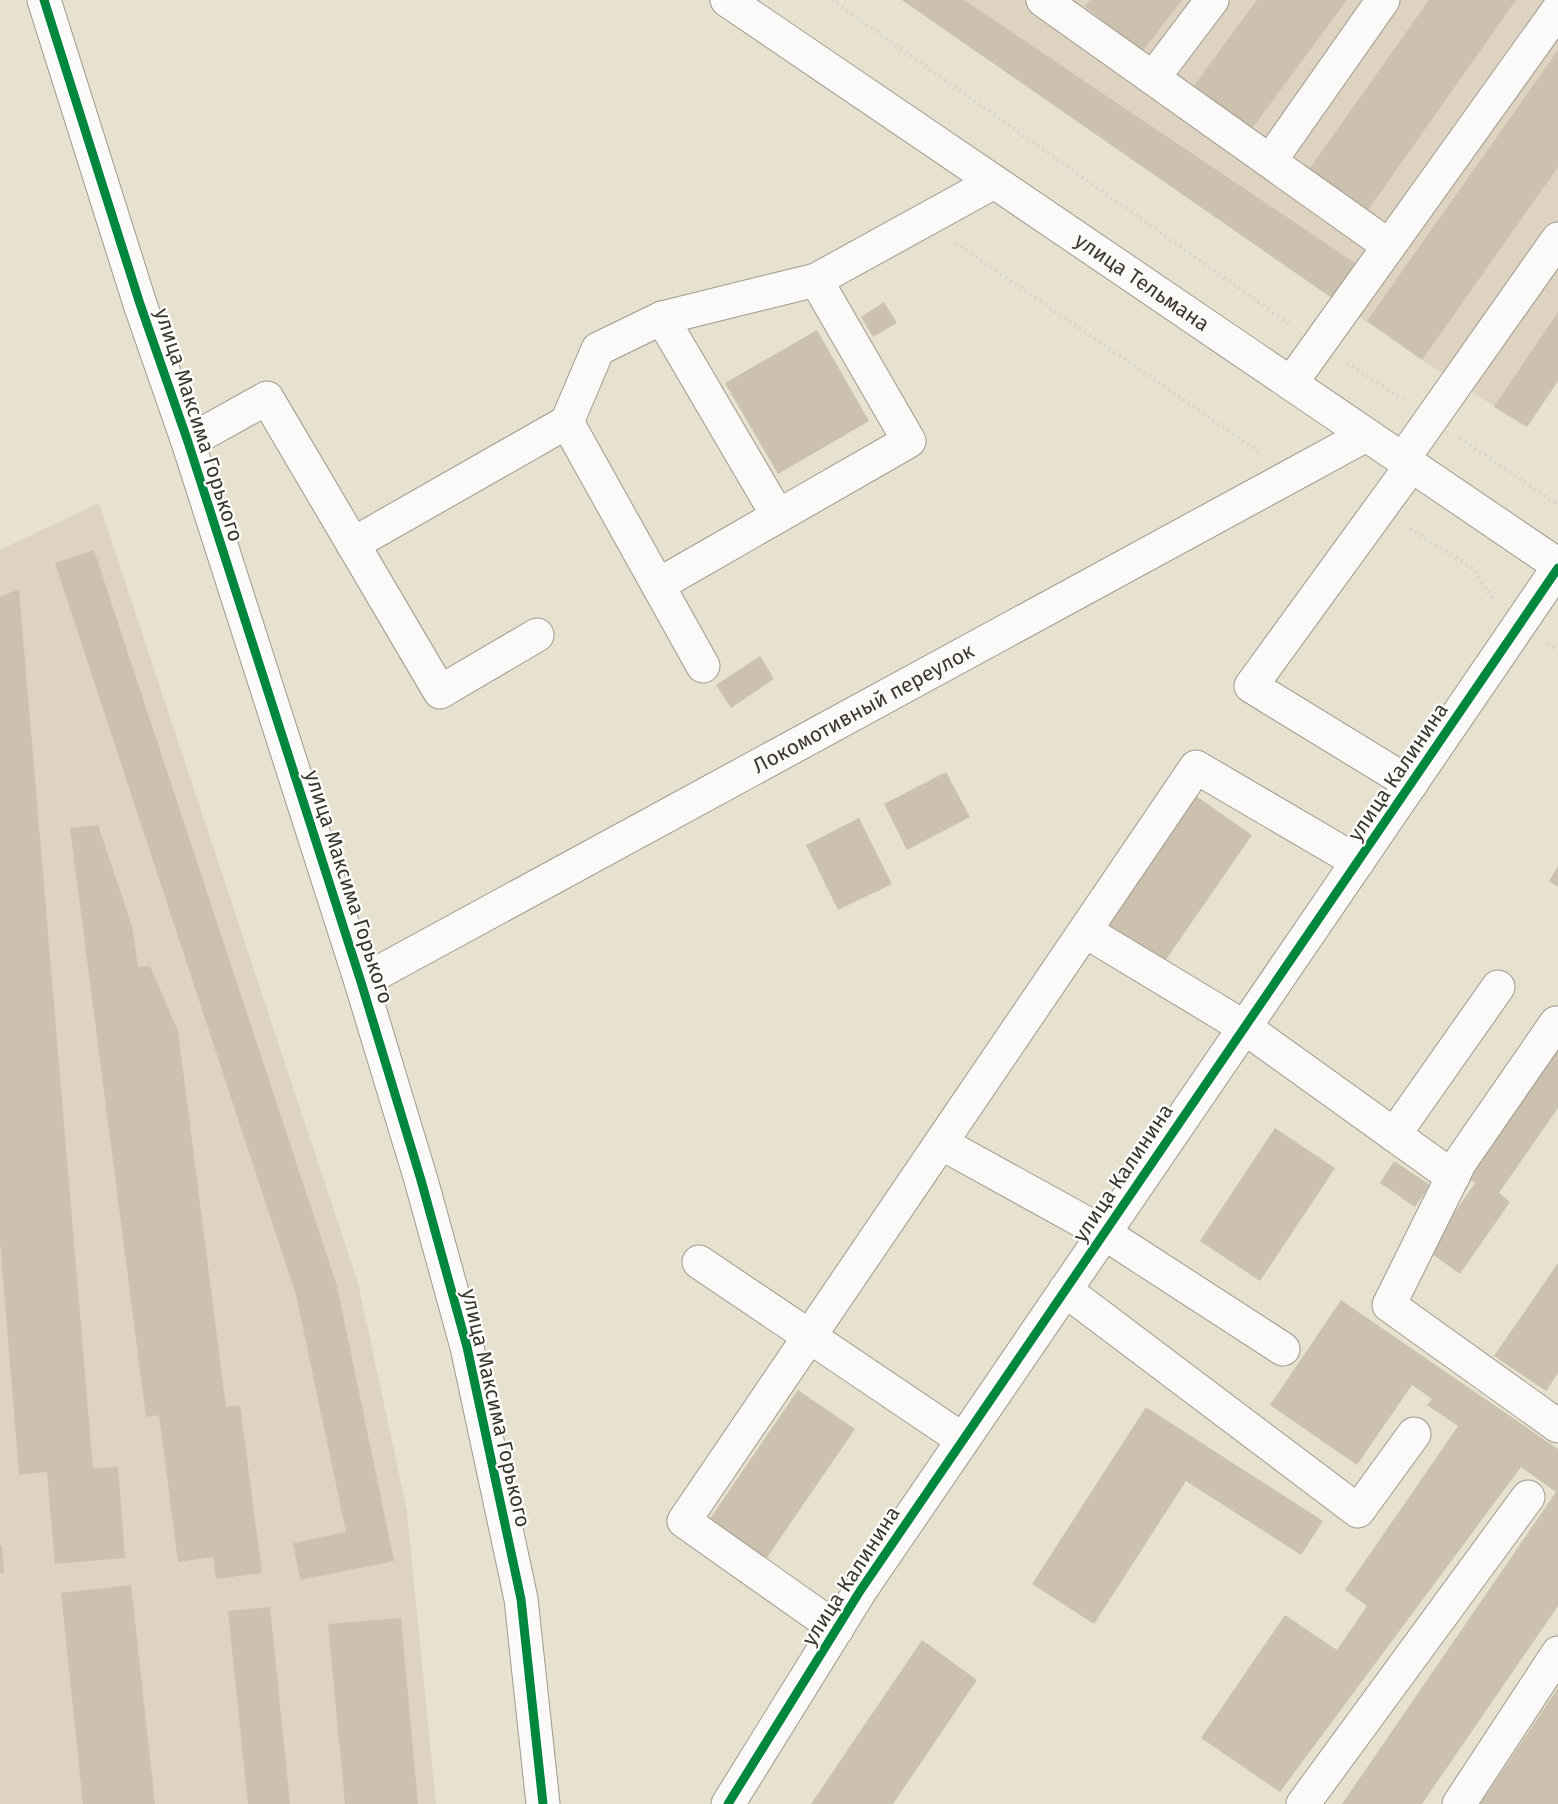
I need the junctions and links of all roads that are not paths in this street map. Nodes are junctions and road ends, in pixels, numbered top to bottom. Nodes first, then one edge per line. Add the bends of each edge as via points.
1 (44, 0) edge
2 (727, 0) edge
3 (1212, 0) edge
4 (1383, 0) edge
5 (1052, 3) edge
6 (1558, 10) edge
7 (1153, 78) junction
8 (1270, 161) junction
9 (994, 182) junction
10 (1558, 239) edge
11 (1389, 246) junction
12 (816, 280) junction
13 (662, 318) junction
14 (1291, 383) junction
15 (567, 422) junction
16 (1366, 435) junction
17 (188, 442) junction
18 (1407, 462) junction
19 (778, 516) junction
20 (353, 544) junction
21 (1558, 567) edge
22 (658, 585) junction
23 (537, 634) dead end
24 (703, 666) dead end
25 (1411, 784) junction
26 (1358, 862) junction
27 (1085, 930) junction
28 (361, 982) junction
29 (1498, 987) dead end
30 (1556, 1023) dead end
31 (1244, 1027) junction
32 (1394, 1135) junction
33 (941, 1143) junction
34 (1453, 1177) junction
35 (1104, 1233) junction
36 (699, 1262) dead end
37 (1065, 1290) junction
38 (809, 1337) junction
39 (1283, 1348) dead end
40 (1558, 1426) edge
41 (1414, 1434) dead end
42 (963, 1440) junction
43 (1528, 1497) dead end
44 (837, 1629) junction
45 (1558, 1653) edge
46 (543, 1804) edge
47 (728, 1804) edge
48 (1303, 1804) edge
49 (1459, 1804) edge

1 - 17 street, улица Максима Горького
2 - 9 street, улица Тельмана
3 - 7 street
4 - 8 street
5 - 7 street
6 - 11 street
7 - 8 street
8 - 11 street
9 - 12 street
9 - 14 street, улица Тельмана
10 - 18 street via 1432,419
11 - 14 street
12 - 13 street
12 - 19 street via 909,441
13 - 15 street via 598,349
13 - 19 street
14 - 16 street, улица Тельмана
15 - 20 street
15 - 22 street
16 - 18 street, улица Тельмана
16 - 28 street, Локомотивный переулок
17 - 20 street via 267,398
17 - 28 street, улица Максима Горького
18 - 21 street, улица Тельмана
18 - 25 street via 1379,510 1251,686
19 - 22 street
20 - 23 street via 440,692
21 - 25 street, улица Калинина
22 - 24 street
25 - 26 street, улица Калинина
26 - 27 street via 1196,767
26 - 31 street, улица Калинина
27 - 31 street
27 - 33 street
28 - 46 street, улица Максима Горького via 421,1180 469,1359 520,1599
29 - 32 street
30 - 34 street
31 - 32 street
31 - 35 street, улица Калинина
32 - 34 street
33 - 35 street
33 - 38 street
34 - 40 street via 1389,1305
35 - 37 street, улица Калинина
35 - 39 street
36 - 38 street
37 - 41 street via 1358,1511
37 - 42 street, улица Калинина
38 - 42 street
38 - 44 street via 684,1521
42 - 44 street, улица Калинина
43 - 48 street
44 - 47 street, улица Калинина
45 - 49 street

